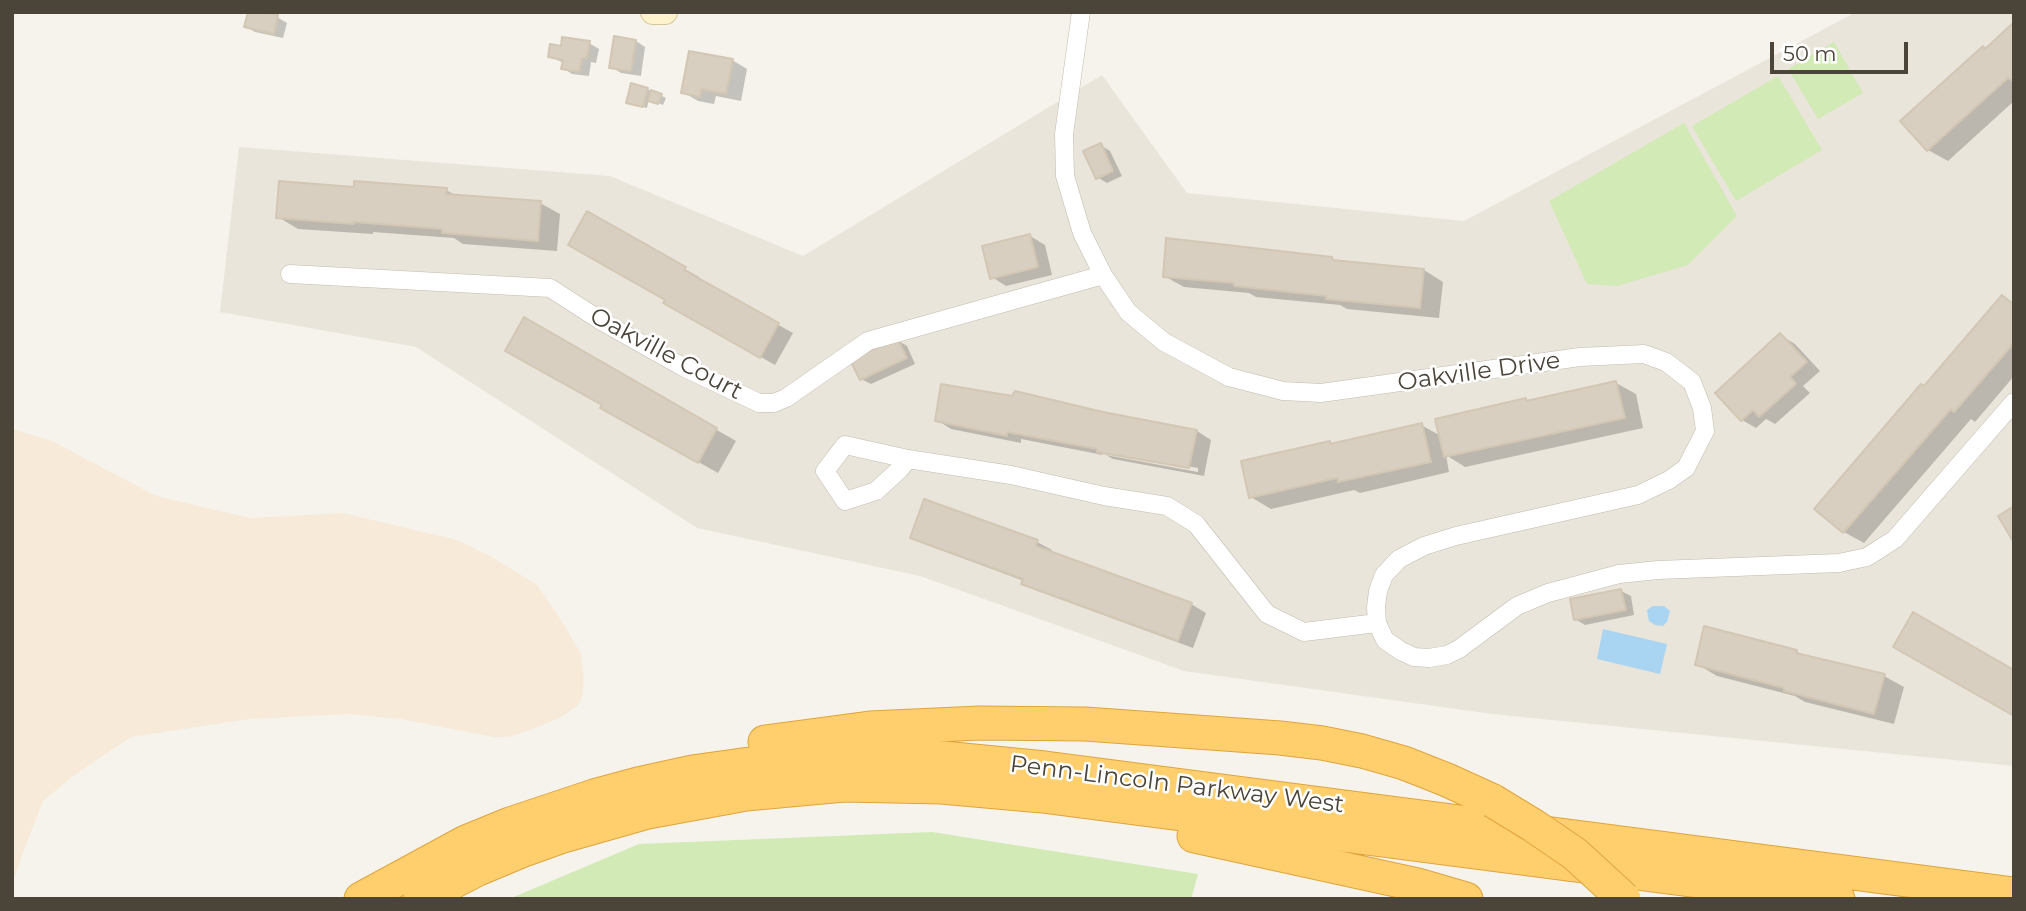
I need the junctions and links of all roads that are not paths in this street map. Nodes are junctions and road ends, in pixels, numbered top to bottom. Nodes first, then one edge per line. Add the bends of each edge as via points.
1 (653, 12) edge
2 (665, 12) edge
3 (1081, 12) edge
4 (290, 274) dead end
5 (1103, 275) junction
6 (2014, 401) edge
7 (908, 459) dead end
8 (1377, 623) junction
9 (990, 791) junction
10 (551, 809) junction
11 (2014, 894) edge
12 (361, 899) edge
13 (420, 899) edge
14 (1466, 899) edge
15 (1624, 899) edge
16 (1838, 899) edge

1 - 2 street
3 - 5 street, Oakville Drive via 1064,134 1065,176 1082,233
4 - 5 street, Oakville Court via 550,288 603,323 760,403 786,398 868,341
5 - 8 street, Oakville Drive via 1128,312 1164,342 1229,377 1283,391 1321,393 1580,357 1644,354 1666,362 1692,382 1702,408 1704,431 1686,468 1638,495 1457,536 1416,550 1384,575 1378,591
6 - 8 street via 1895,539 1867,557 1839,563 1619,574 1517,606 1459,649 1429,658 1401,651 1385,640
7 - 8 street via 1167,506 1196,524 1267,614 1304,632
9 - 13 highway, Penn-Lincoln Parkway West via 844,785 698,801 561,837 478,869
9 - 14 highway
9 - 16 highway, Penn-Lincoln Parkway West
10 - 11 highway, Penn-Lincoln Parkway West via 642,783 742,765 844,756 943,758
10 - 12 highway, Penn-Lincoln Parkway West via 466,842
10 - 15 highway, bridge via 725,751 870,728 1085,724 1280,738 1404,763 1493,801 1575,854

